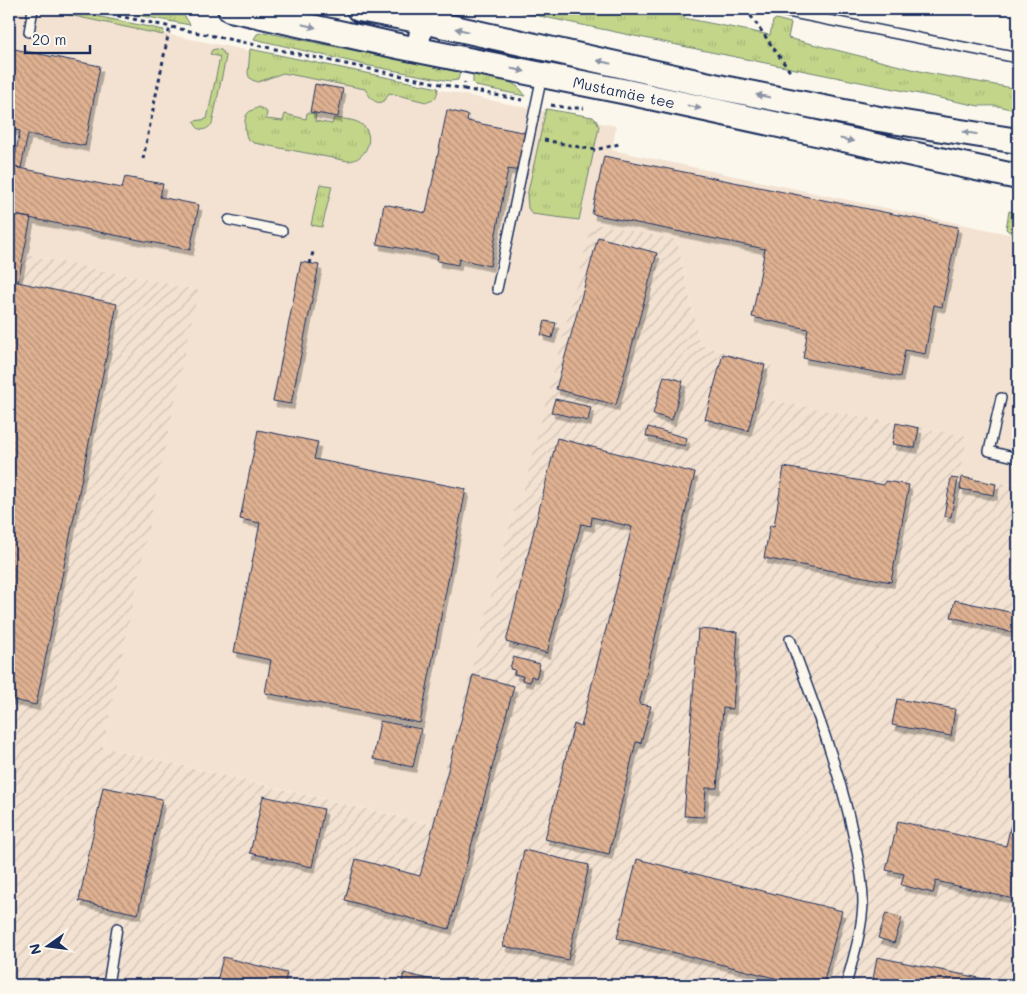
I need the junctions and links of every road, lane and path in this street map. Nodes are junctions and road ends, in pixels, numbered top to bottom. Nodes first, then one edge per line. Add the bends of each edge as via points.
1 (34, 9) edge
2 (86, 9) edge
3 (230, 9) edge
4 (360, 9) edge
5 (746, 9) edge
6 (773, 9) edge
7 (424, 15) edge
8 (170, 26) junction
9 (29, 32) dead end
10 (417, 50) junction
11 (1018, 58) edge
12 (791, 73) dead end
13 (542, 75) junction
14 (466, 81) dead end
15 (529, 137) junction
16 (1018, 141) edge
17 (619, 144) dead end
18 (142, 160) dead end
19 (1018, 177) edge
20 (229, 220) dead end
21 (282, 231) dead end
22 (313, 252) dead end
23 (310, 264) dead end
24 (497, 289) dead end
25 (1000, 398) dead end
26 (1018, 458) edge
27 (790, 639) dead end
28 (116, 928) dead end
29 (108, 985) edge
30 (846, 985) edge

1 - 9 lane
2 - 8 path
3 -> 10 main road, Mustamäe tee
4 - 7 main road, Mustamäe tee
5 - 12 path
6 - 11 lane
7 - 10 street
16 -> 7 main road, Mustamäe tee via 879,119 723,88
8 - 14 path via 464,89
8 - 18 path
10 -> 13 main road, Mustamäe tee
13 - 15 lane
13 -> 19 main road, Mustamäe tee
15 - 17 path via 595,150
15 - 24 lane
20 - 21 lane
22 - 23 path
25 - 26 lane via 989,452
27 - 30 lane via 837,769 860,864 861,924
28 - 29 lane

